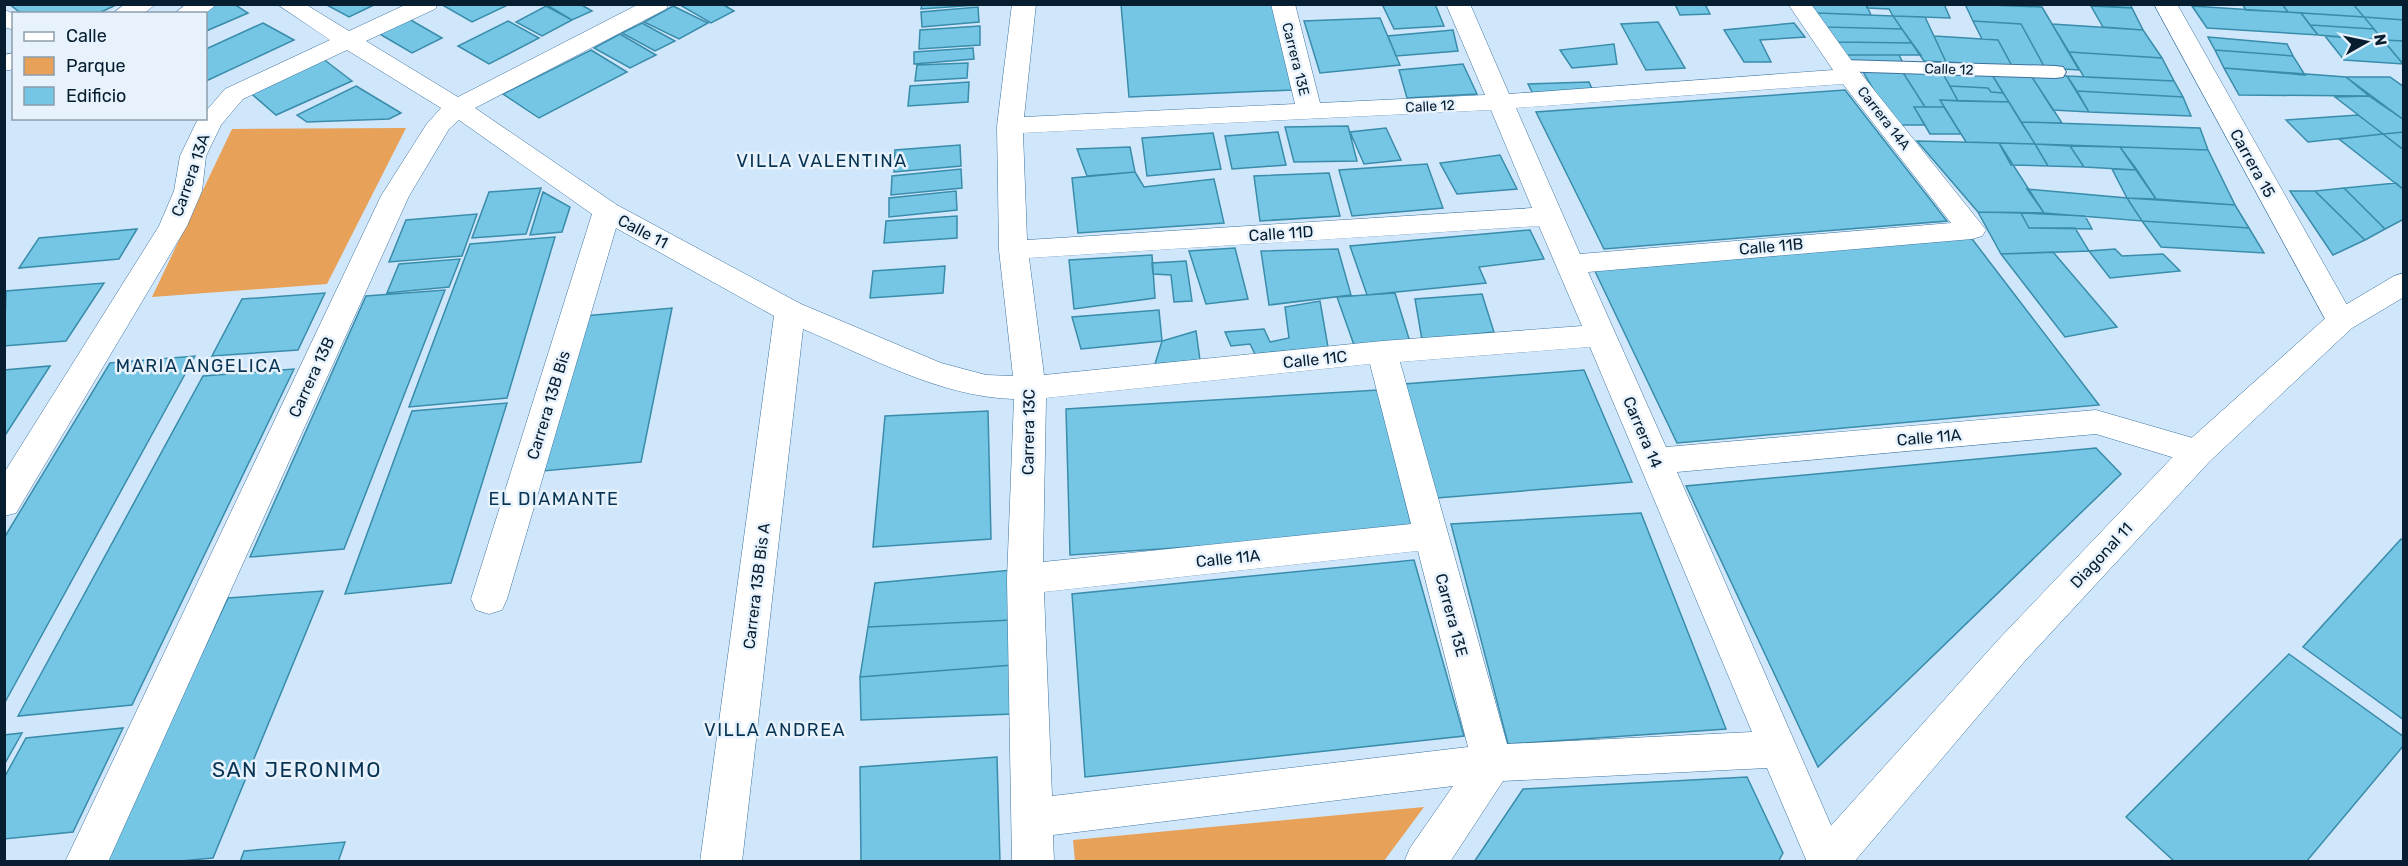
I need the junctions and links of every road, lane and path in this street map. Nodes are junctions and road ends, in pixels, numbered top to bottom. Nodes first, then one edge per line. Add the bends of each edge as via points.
1 (145, 4) edge
2 (206, 4) edge
3 (288, 4) edge
4 (427, 4) edge
5 (658, 4) edge
6 (1024, 4) edge
7 (1283, 4) edge
8 (1458, 4) edge
9 (1799, 4) edge
10 (2166, 4) edge
11 (127, 12) edge
12 (189, 12) edge
13 (345, 42) junction
14 (1846, 71) junction
15 (2055, 72) dead end
16 (1500, 102) junction
17 (457, 107) junction
18 (1310, 113) junction
19 (1010, 126) junction
20 (607, 211) junction
21 (1550, 216) junction
22 (1972, 230) joint
23 (1013, 250) junction
24 (1571, 265) junction
25 (2403, 283) edge
26 (790, 311) junction
27 (2341, 321) junction
28 (1601, 335) junction
29 (1382, 352) junction
30 (1030, 388) junction
31 (2198, 452) junction
32 (1656, 461) junction
33 (4, 503) edge
34 (1431, 536) junction
35 (1025, 579) junction
36 (489, 599) dead end
37 (1779, 748) junction
38 (1492, 764) junction
39 (1030, 818) junction
40 (1827, 860) edge
41 (86, 861) edge
42 (721, 861) edge
43 (1033, 861) edge
44 (1425, 861) edge

1 - 11 street
2 - 12 street
3 - 13 street, Calle 11
4 - 13 street, Carrera 13A
5 - 17 street, Carrera 13B
6 - 19 street, Carrera 13C
7 - 18 street, Carrera 13E
8 - 16 street, Carrera 14
9 - 14 street, Carrera 14A
10 - 27 street, Carrera 15
13 - 17 street, Calle 11
13 - 33 street, Carrera 13A via 234,94 209,123 193,156 188,191 173,226
14 - 15 lane, Calle 12
14 - 16 street, Calle 12
14 - 22 street, Carrera 14A
16 - 18 street, Calle 12
16 - 21 street, Carrera 14
17 - 20 street, Calle 11
17 - 41 street, Carrera 13B via 439,125 395,196
18 - 19 street, Calle 12
19 - 23 street, Carrera 13C
20 - 26 street, Calle 11
20 - 36 street, Carrera 13B Bis
21 - 23 street, Calle 11D
21 - 24 street, Carrera 14
22 - 24 street, Calle 11B
23 - 30 street, Carrera 13C
24 - 28 street, Carrera 14
25 - 27 street, Diagonal 11
26 - 30 street, Calle 11 via 931,371 986,387
26 - 42 street, Carrera 13B Bis A
27 - 31 street, Diagonal 11
28 - 29 street, Calle 11C
28 - 32 street, Carrera 14
29 - 30 street, Calle 11C
29 - 34 street, Carrera 13E
30 - 35 street, Carrera 13C
31 - 32 street, Calle 11A via 2096,422
31 - 40 street, Diagonal 11 via 2011,651
32 - 37 street, Carrera 14
34 - 35 street, Calle 11A
34 - 38 street, Carrera 13E
35 - 39 street, Carrera 13C
37 - 38 street
37 - 40 street, Carrera 14
38 - 39 street
38 - 44 street
39 - 43 street, Carrera 13C

